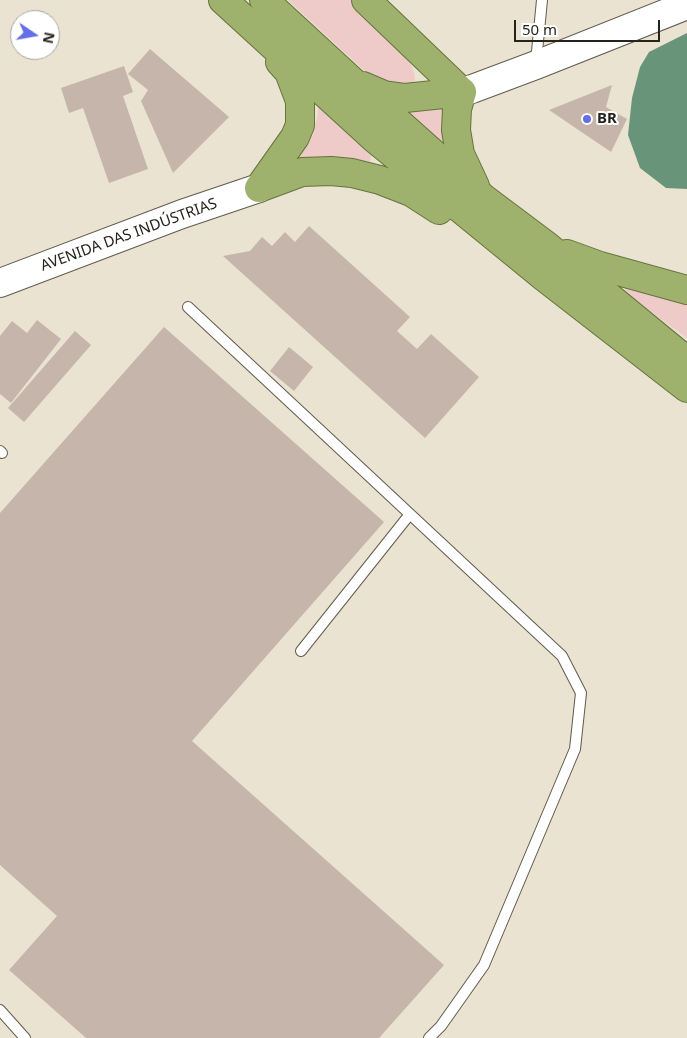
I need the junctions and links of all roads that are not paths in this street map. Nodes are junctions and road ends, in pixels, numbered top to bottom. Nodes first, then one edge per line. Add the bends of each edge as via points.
1 (223, 0) edge
2 (264, 0) edge
3 (366, 0) edge
4 (542, 0) edge
5 (687, 4) edge
6 (536, 65) junction
7 (353, 82) junction
8 (462, 92) junction
9 (259, 188) junction
10 (484, 198) junction
11 (546, 246) junction
12 (512, 251) junction
13 (0, 283) edge
14 (687, 290) edge
15 (188, 307) dead end
16 (687, 360) edge
17 (687, 388) edge
18 (410, 514) junction
19 (301, 651) dead end
20 (0, 1010) edge
21 (25, 1038) edge
22 (430, 1038) edge

1 - 9 highway via 289,72 300,101 300,125 295,137
1 - 12 highway via 375,139
2 - 7 highway
3 - 8 highway
4 - 6 lane
5 - 6 main road
6 - 8 main road
7 - 8 highway via 384,95 405,98
7 - 10 highway
8 - 10 highway via 456,130 460,154
9 - 12 highway via 302,172 352,173 411,192 473,232
9 - 13 main road, AVENIDA DAS INDÚSTRIAS
10 - 11 highway
11 - 14 highway via 600,266
11 - 16 highway
12 - 17 highway
15 - 18 lane
18 - 19 lane
18 - 22 lane via 562,656 582,693 575,749 484,965
20 - 21 lane

